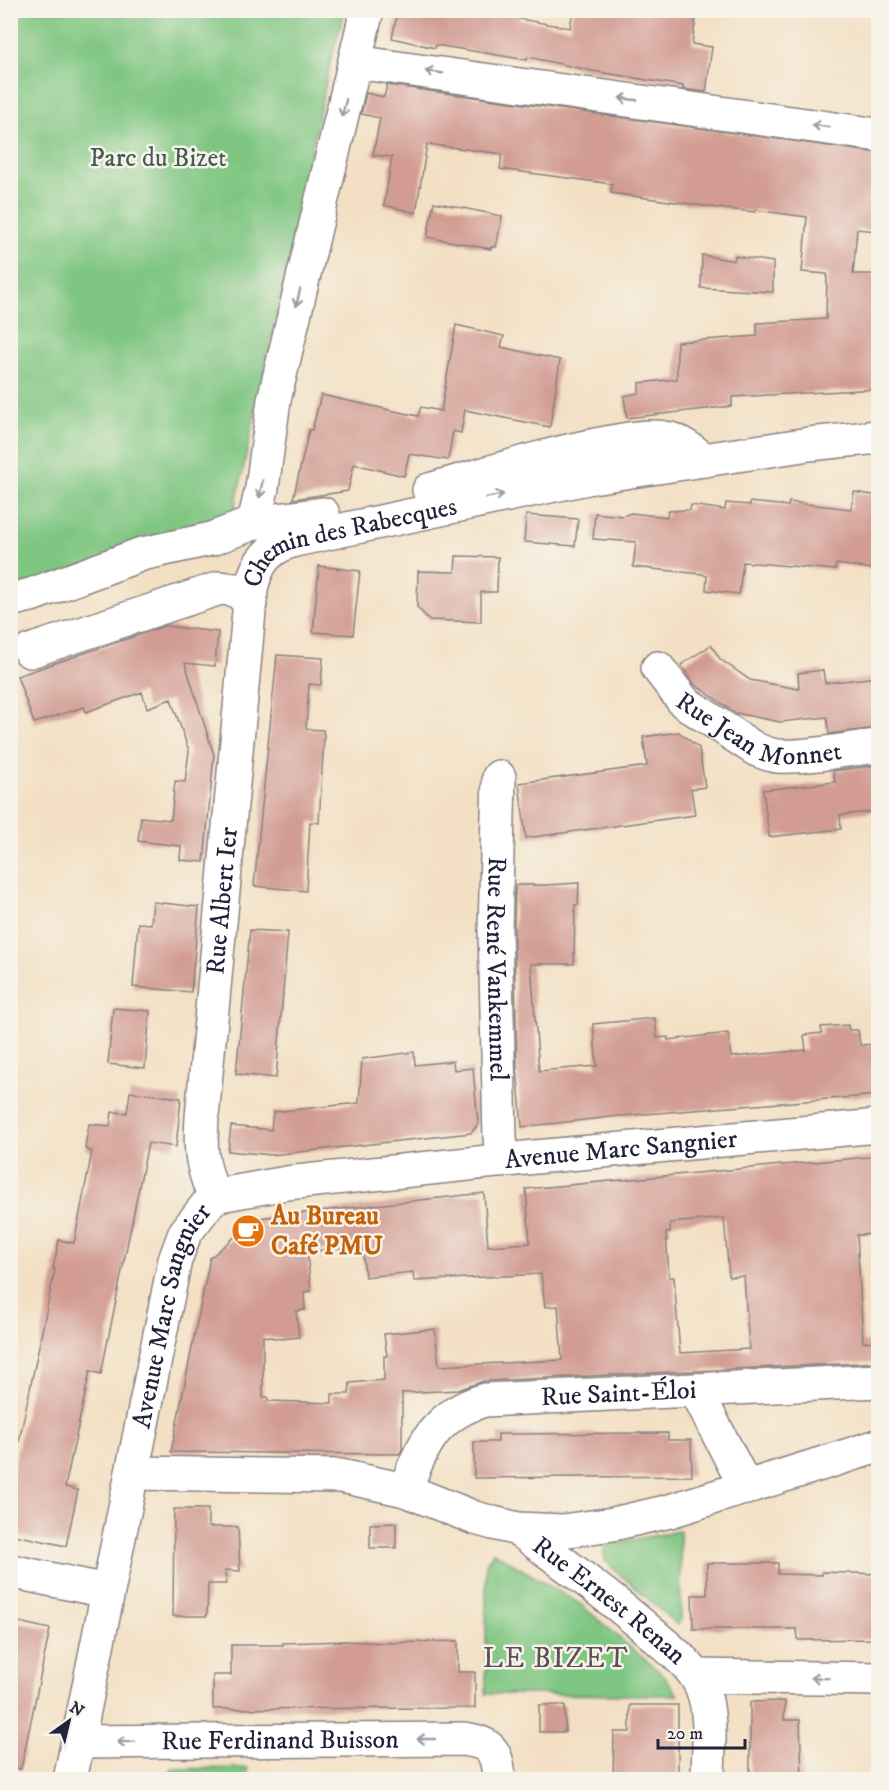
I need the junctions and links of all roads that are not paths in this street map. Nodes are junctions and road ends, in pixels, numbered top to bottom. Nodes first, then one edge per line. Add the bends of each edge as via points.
1 (367, 10) edge
2 (355, 62) junction
3 (879, 135) edge
4 (879, 437) edge
5 (705, 460) junction
6 (254, 523) junction
7 (10, 600) edge
8 (250, 602) junction
9 (30, 651) dead end
10 (658, 668) dead end
11 (879, 746) edge
12 (499, 777) dead end
13 (879, 1126) edge
14 (502, 1161) junction
15 (214, 1196) junction
16 (879, 1381) edge
17 (696, 1390) junction
18 (879, 1446) edge
19 (132, 1473) junction
20 (746, 1488) junction
21 (405, 1490) junction
22 (518, 1529) junction
23 (10, 1571) edge
24 (107, 1591) junction
25 (696, 1677) junction
26 (879, 1679) edge
27 (78, 1742) junction
28 (70, 1779) edge
29 (499, 1779) edge
30 (708, 1779) edge

1 - 2 street
3 -> 2 street
2 -> 6 street via 274,400
4 - 5 street, Chemin des Rabecques
5 - 6 street via 669,439 622,440 571,449 390,500 304,518
8 -> 5 street, Chemin des Rabecques via 261,561 284,543 538,487
6 - 7 street via 211,539 142,554
8 - 9 street, Chemin des Rabecques via 236,590 220,588
8 - 15 street, Rue Albert Ier via 200,1142 203,1171
10 - 11 street, Rue Jean Monnet via 684,702 765,753 794,755
12 - 14 street, Rue René Vankemmel via 495,931
13 - 14 street, Avenue Marc Sangnier
14 - 15 street, Avenue Marc Sangnier via 286,1183
15 - 19 street, Avenue Marc Sangnier via 185,1233 175,1260
16 - 17 street, Rue Saint-Éloi
17 - 20 street
17 - 21 street, Rue Saint-Éloi via 485,1400 471,1404 457,1411 422,1447
18 - 20 street
19 - 21 street via 341,1476
19 - 24 street, Avenue Marc Sangnier
20 - 22 street via 613,1524 562,1531
21 - 22 street via 476,1518
22 - 25 street, Rue Ernest Renan via 645,1627
23 - 24 street
24 - 27 street, Avenue Marc Sangnier
26 -> 25 street, Rue Ernest Renan
25 - 30 street, Rue Ernest Renan via 708,1715
27 - 28 street, Avenue Marc Sangnier
29 -> 27 street, Rue Ferdinand Buisson via 496,1758 484,1744 463,1739

